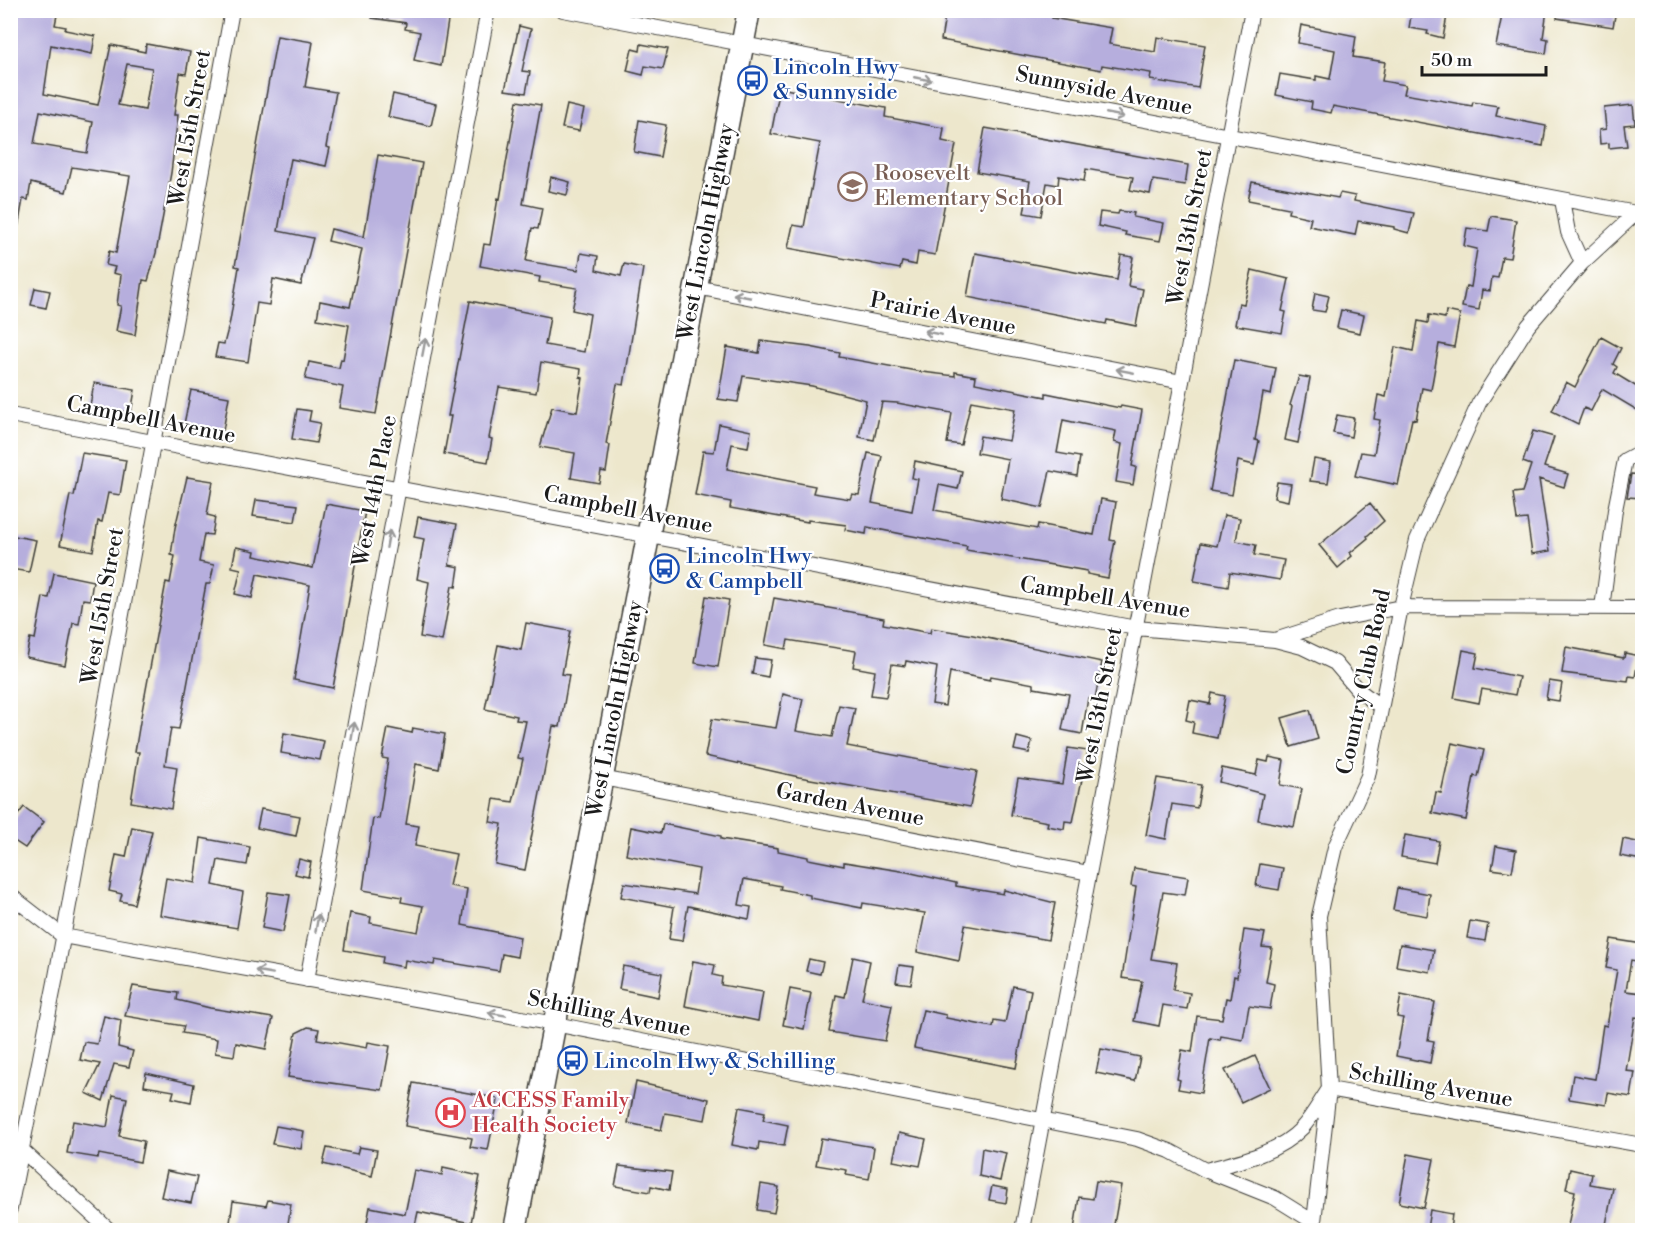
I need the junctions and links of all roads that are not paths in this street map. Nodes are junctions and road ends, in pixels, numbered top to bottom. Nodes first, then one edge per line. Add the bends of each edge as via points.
1 (232, 10) edge
2 (488, 10) edge
3 (563, 10) edge
4 (749, 10) edge
5 (1252, 10) edge
6 (742, 45) junction
7 (1228, 136) junction
8 (1562, 200) junction
9 (1639, 212) edge
10 (1582, 263) junction
11 (696, 286) junction
12 (1182, 382) junction
13 (10, 415) edge
14 (154, 442) junction
15 (1642, 451) edge
16 (397, 488) junction
17 (648, 536) junction
18 (1401, 607) junction
19 (1602, 608) junction
20 (1642, 608) edge
21 (1136, 628) junction
22 (1275, 640) junction
23 (1381, 707) junction
24 (602, 778) junction
25 (1089, 873) junction
26 (10, 895) edge
27 (63, 936) junction
28 (307, 980) junction
29 (555, 1024) junction
30 (1329, 1089) junction
31 (1043, 1121) junction
32 (10, 1139) edge
33 (1642, 1145) edge
34 (22, 1149) junction
35 (1204, 1170) junction
36 (10, 1209) edge
37 (1312, 1226) edge
38 (109, 1230) edge
39 (515, 1230) edge
40 (1022, 1230) edge

1 - 14 street, West 15th Street
16 -> 2 street, West 14th Place
3 - 6 street, Sunnyside Avenue
4 - 6 main road, West Lincoln Highway
5 - 7 street, West 13th Street
6 -> 7 street, Sunnyside Avenue
6 - 11 main road, West Lincoln Highway
7 - 8 street, Sunnyside Avenue
7 - 12 street, West 13th Street
8 - 9 street, Sunnyside Avenue
8 - 10 street via 1568,232
9 - 10 street, Country Club Road
10 - 18 street, Country Club Road via 1528,326 1479,404 1417,540
12 -> 11 street, Prairie Avenue
11 - 17 main road, West Lincoln Highway
12 - 21 street, West 13th Street
13 - 14 street, Campbell Avenue
14 - 16 street, Campbell Avenue
14 - 27 street, West 15th Street
15 - 19 street via 1626,460
16 - 17 street, Campbell Avenue
28 -> 16 street, West 14th Place
17 - 21 street, Campbell Avenue
17 - 24 main road, West Lincoln Highway
18 - 19 street, Campbell Avenue
18 - 22 street, Campbell Avenue via 1340,619
18 - 23 street, Country Club Road
19 - 20 street, Campbell Avenue
21 - 22 street, Campbell Avenue
21 - 25 street, West 13th Street
22 - 23 street, Campbell Avenue via 1302,647 1335,663 1357,689
23 - 30 street, Country Club Road via 1368,776 1335,847 1319,916
24 - 25 street, Garden Avenue
24 - 29 main road, West Lincoln Highway
25 - 31 street, West 13th Street
26 - 27 street, Schilling Avenue
28 -> 27 street, Schilling Avenue
27 - 34 street, West 15th Street
29 -> 28 street, Schilling Avenue
29 - 31 street, Schilling Avenue
29 - 39 main road, West Lincoln Highway
30 - 33 street, Schilling Avenue
30 - 35 street, Schilling Avenue via 1302,1128 1274,1148
30 - 37 street, Country Club Road
31 - 35 street, Schilling Avenue via 1137,1139
31 - 40 street, West 13th Street
32 - 34 street
34 - 36 street, West 15th Street
34 - 38 street
35 - 37 street, Schilling Avenue via 1275,1198

